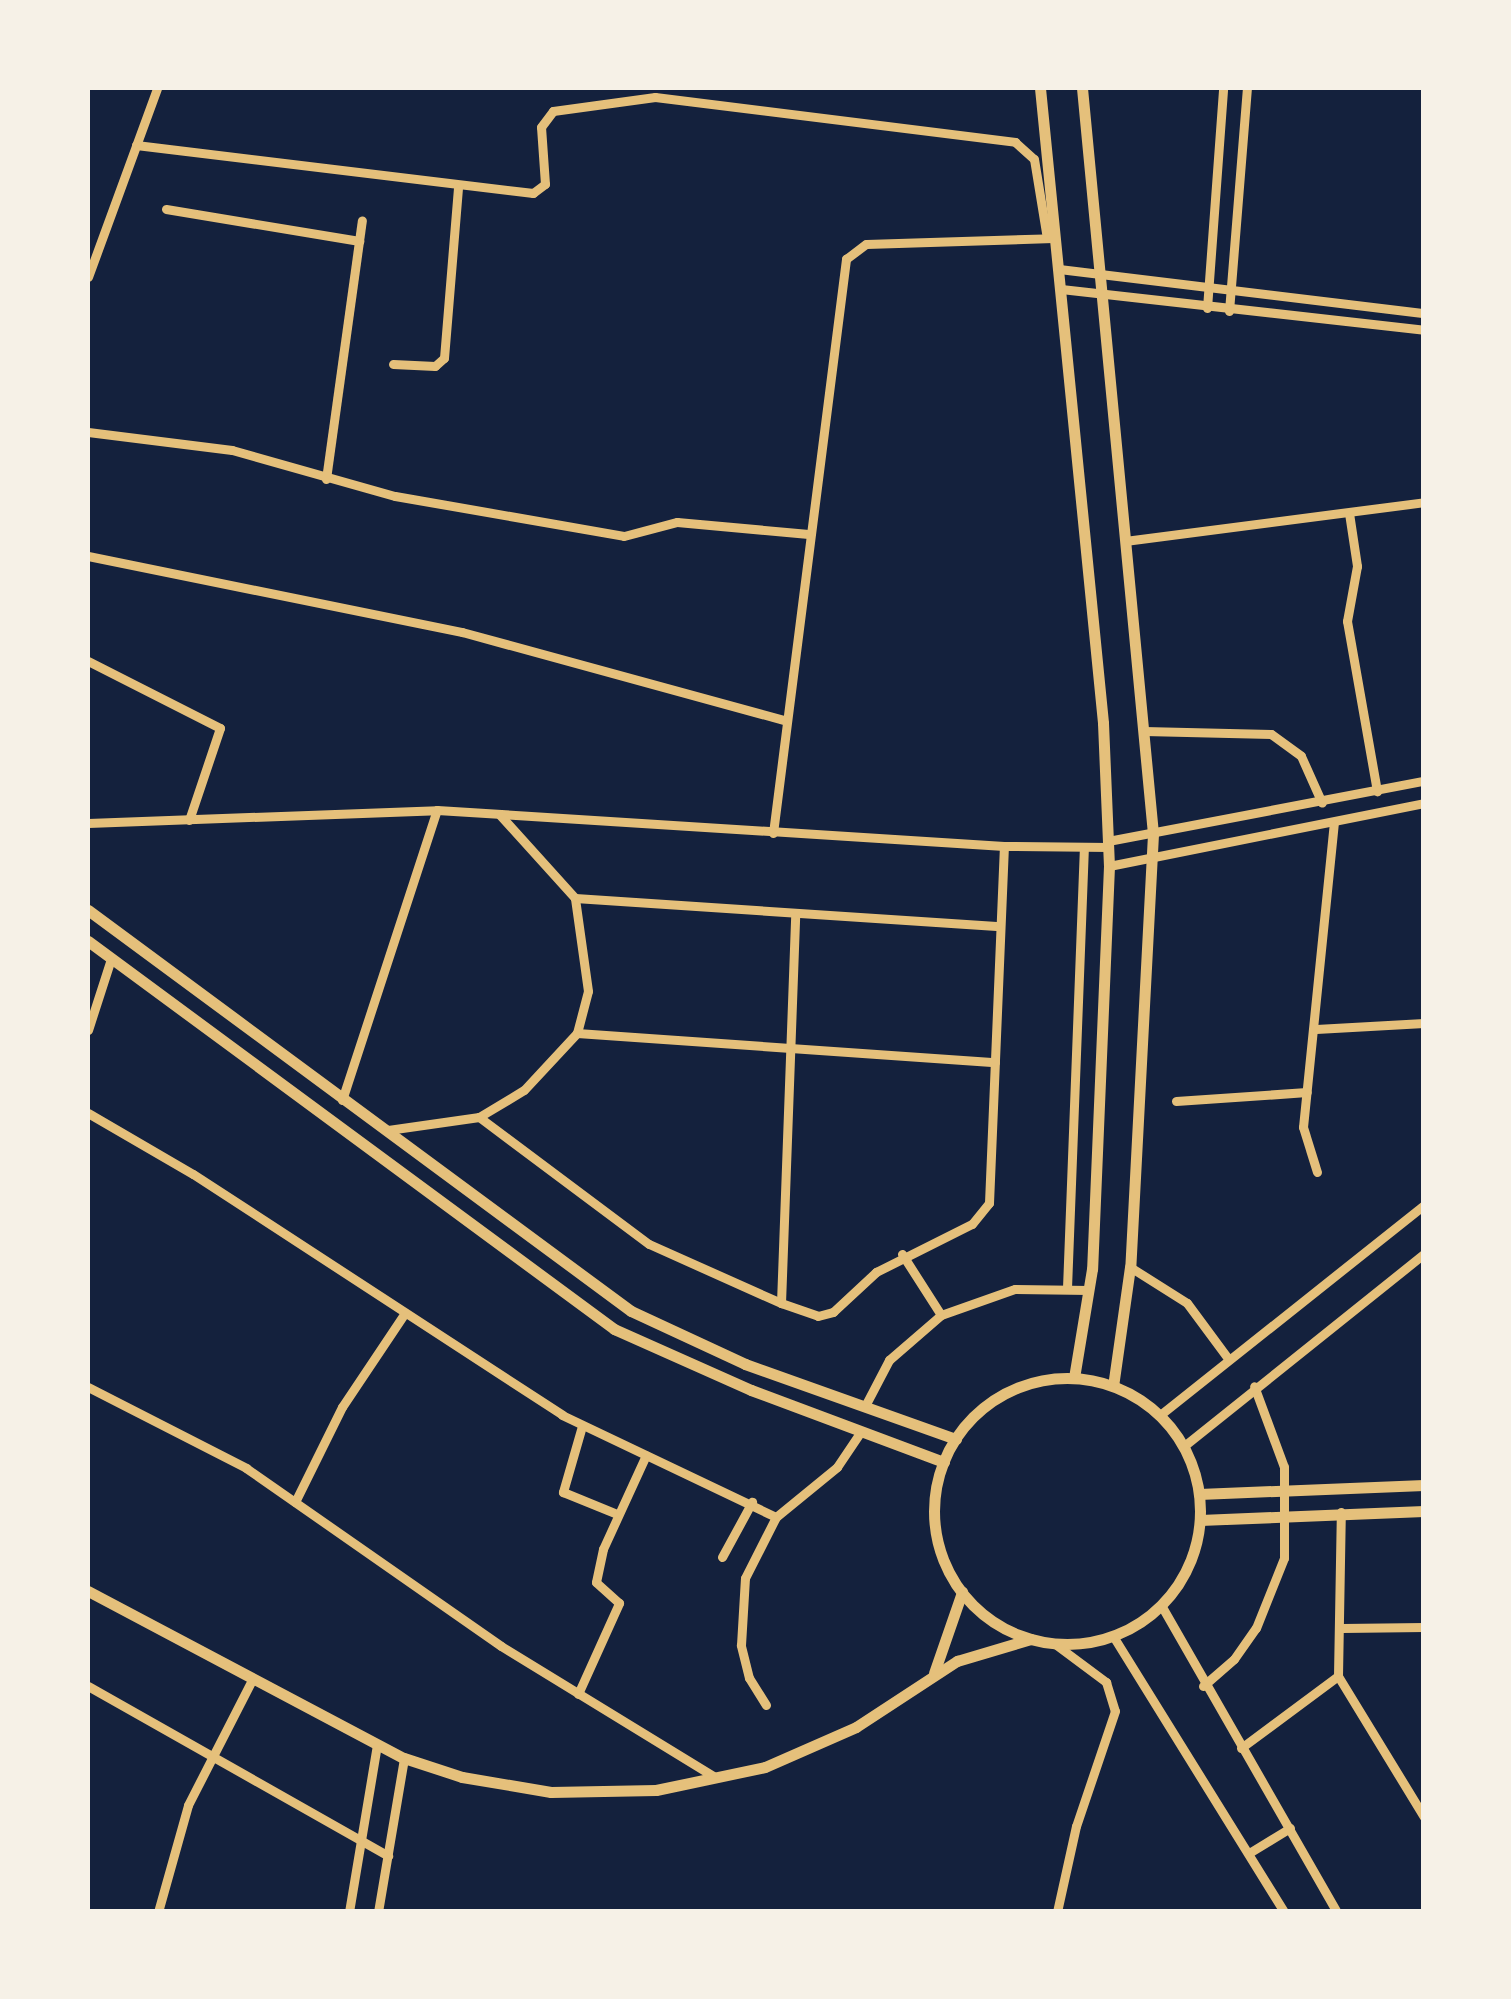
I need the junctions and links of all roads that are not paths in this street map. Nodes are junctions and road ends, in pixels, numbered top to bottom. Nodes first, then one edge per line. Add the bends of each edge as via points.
1 (158, 88) edge
2 (1040, 88) edge
3 (1082, 88) edge
4 (1223, 88) edge
5 (1247, 88) edge
6 (136, 145) junction
7 (458, 186) junction
8 (166, 209) dead end
9 (362, 220) dead end
10 (1051, 238) junction
11 (359, 241) junction
12 (1059, 269) junction
13 (1099, 275) junction
14 (88, 277) edge
15 (1061, 289) junction
16 (1208, 291) junction
17 (1229, 294) junction
18 (1101, 295) junction
19 (1207, 308) junction
20 (1228, 311) junction
21 (1424, 313) edge
22 (1424, 330) edge
23 (393, 364) dead end
24 (88, 432) edge
25 (326, 479) junction
26 (1424, 502) edge
27 (1349, 513) junction
28 (808, 534) junction
29 (1125, 541) junction
30 (88, 556) edge
31 (88, 661) edge
32 (784, 720) junction
33 (1144, 731) junction
34 (1424, 781) edge
35 (1377, 791) junction
36 (1322, 803) junction
37 (1424, 804) edge
38 (437, 810) junction
39 (500, 815) junction
40 (189, 820) junction
41 (88, 823) edge
42 (1334, 823) junction
43 (773, 833) junction
44 (1153, 834) junction
45 (1108, 844) junction
46 (1004, 846) junction
47 (1084, 847) junction
48 (1153, 859) junction
49 (1109, 866) junction
50 (575, 898) junction
51 (88, 910) edge
52 (795, 912) junction
53 (1000, 926) junction
54 (88, 941) edge
55 (112, 959) junction
56 (1424, 1023) edge
57 (1316, 1029) junction
58 (88, 1030) edge
59 (577, 1034) junction
60 (790, 1048) junction
61 (995, 1062) junction
62 (1307, 1092) junction
63 (342, 1100) junction
64 (1176, 1101) dead end
65 (88, 1113) edge
66 (479, 1117) junction
67 (385, 1131) junction
68 (1317, 1172) dead end
69 (1424, 1205) edge
70 (902, 1254) junction
71 (1424, 1254) edge
72 (1130, 1267) junction
73 (1066, 1288) junction
74 (1088, 1290) junction
75 (781, 1303) junction
76 (405, 1313) junction
77 (941, 1315) junction
78 (1227, 1357) junction
79 (1074, 1378) junction
80 (1114, 1386) junction
81 (1254, 1386) junction
82 (88, 1387) edge
83 (865, 1406) junction
84 (1160, 1415) junction
85 (582, 1426) junction
86 (860, 1434) junction
87 (956, 1438) junction
88 (1184, 1446) junction
89 (646, 1455) junction
90 (944, 1462) junction
91 (1424, 1485) edge
92 (1199, 1494) junction
93 (1288, 1494) junction
94 (295, 1502) junction
95 (752, 1502) junction
96 (1424, 1511) edge
97 (1341, 1512) junction
98 (617, 1514) junction
99 (776, 1517) junction
100 (1200, 1520) junction
101 (1288, 1520) junction
102 (722, 1556) dead end
103 (88, 1591) edge
104 (962, 1592) junction
105 (1161, 1605) junction
106 (1424, 1626) edge
107 (1342, 1628) junction
108 (1113, 1636) junction
109 (1031, 1640) junction
110 (1055, 1644) junction
111 (934, 1673) junction
112 (1338, 1676) junction
113 (252, 1680) junction
114 (88, 1686) edge
115 (1203, 1686) junction
116 (578, 1694) junction
117 (766, 1705) dead end
118 (377, 1744) junction
119 (1241, 1748) junction
120 (212, 1753) junction
121 (404, 1758) junction
122 (718, 1780) junction
123 (1424, 1817) edge
124 (1290, 1828) junction
125 (361, 1840) junction
126 (1249, 1853) junction
127 (388, 1856) junction
128 (158, 1912) edge
129 (350, 1912) edge
130 (378, 1912) edge
131 (1057, 1912) edge
132 (1284, 1912) edge
133 (1337, 1912) edge

1 - 6 street
2 - 10 street
3 - 13 street
4 - 16 street
5 - 17 street
6 - 7 street
6 - 14 street
7 - 10 street via 533,193 545,184 542,127 553,111 655,97 1015,142 1034,159
7 - 23 street via 444,358 435,366
8 - 11 street
9 - 11 street
10 - 12 street
10 - 28 street via 866,244 846,258
11 - 25 street
12 - 13 street
12 - 15 street
13 - 16 street
13 - 18 street
15 - 18 street
15 - 45 street via 1103,723
16 - 17 street
16 - 19 street
17 - 20 street
17 - 21 street
18 - 19 street
18 - 29 street
19 - 20 street
20 - 22 street
24 - 25 street via 232,450
25 - 28 street via 624,536 677,522
26 - 27 street
27 - 29 street
27 - 35 street via 1357,566 1347,621
28 - 32 street
29 - 33 street
30 - 32 street via 462,632
31 - 40 street via 220,728
32 - 43 street
33 - 36 street via 1271,734 1301,756
33 - 44 street
34 - 35 street
35 - 36 street
36 - 44 street
37 - 42 street
38 - 39 street
38 - 40 street
38 - 63 street
39 - 43 street
39 - 50 street
40 - 41 street
42 - 48 street
42 - 57 street
43 - 46 street
44 - 45 street
44 - 48 street
45 - 47 street
45 - 49 street
46 - 47 street
46 - 53 street
47 - 73 street
48 - 49 street
48 - 72 street
49 - 74 street
50 - 52 street
50 - 59 street via 588,991
51 - 63 street
52 - 53 street
52 - 60 street
53 - 61 street
54 - 55 street
55 - 58 street
55 - 86 street via 614,1329
56 - 57 street
57 - 62 street
59 - 60 street
59 - 66 street via 524,1090
60 - 61 street
60 - 75 street
61 - 70 street via 985,1212
62 - 64 street
62 - 68 street via 1303,1139
63 - 67 street
65 - 76 street
66 - 67 street
66 - 75 street via 649,1244
67 - 83 street via 630,1311 745,1364
69 - 78 street
70 - 75 street via 824,1316
70 - 77 street
71 - 81 street
72 - 78 street via 1187,1303
72 - 80 street
73 - 74 street
73 - 77 street via 1014,1289
74 - 79 street
76 - 85 street
76 - 94 street via 342,1406
77 - 83 street via 889,1360
78 - 84 street
79 - 80 street
79 - 87 street via 1020,1387 974,1417
80 - 84 street
81 - 88 street
81 - 93 street via 1277,1442
82 - 94 street via 246,1468
83 - 87 street
84 - 88 street
85 - 89 street
85 - 98 street via 562,1492
86 - 90 street
86 - 99 street via 837,1467
87 - 90 street
88 - 92 street
89 - 95 street
89 - 98 street
90 - 104 street via 936,1532
91 - 93 street
92 - 93 street
92 - 100 street
93 - 101 street
94 - 116 street
95 - 99 street
95 - 102 street
96 - 97 street
97 - 101 street
97 - 107 street
98 - 116 street via 596,1582 619,1603
99 - 117 street via 752,1562 740,1611 748,1678
100 - 101 street
100 - 105 street via 1183,1575
101 - 115 street via 1284,1558 1256,1628
103 - 113 street
104 - 109 street via 993,1622
104 - 111 street
105 - 108 street
105 - 115 street
106 - 107 street
107 - 112 street
108 - 110 street
108 - 126 street
109 - 110 street
109 - 111 street via 980,1651
110 - 131 street via 1106,1682 1115,1711 1076,1826
111 - 122 street via 827,1742
112 - 119 street
112 - 123 street
113 - 118 street
113 - 120 street
114 - 120 street
115 - 119 street
116 - 122 street
118 - 121 street
118 - 125 street
119 - 124 street
120 - 125 street
120 - 128 street via 178,1834
121 - 122 street via 476,1781 551,1792 619,1793
121 - 127 street
124 - 126 street
124 - 133 street
125 - 127 street
125 - 129 street
126 - 132 street
127 - 130 street

